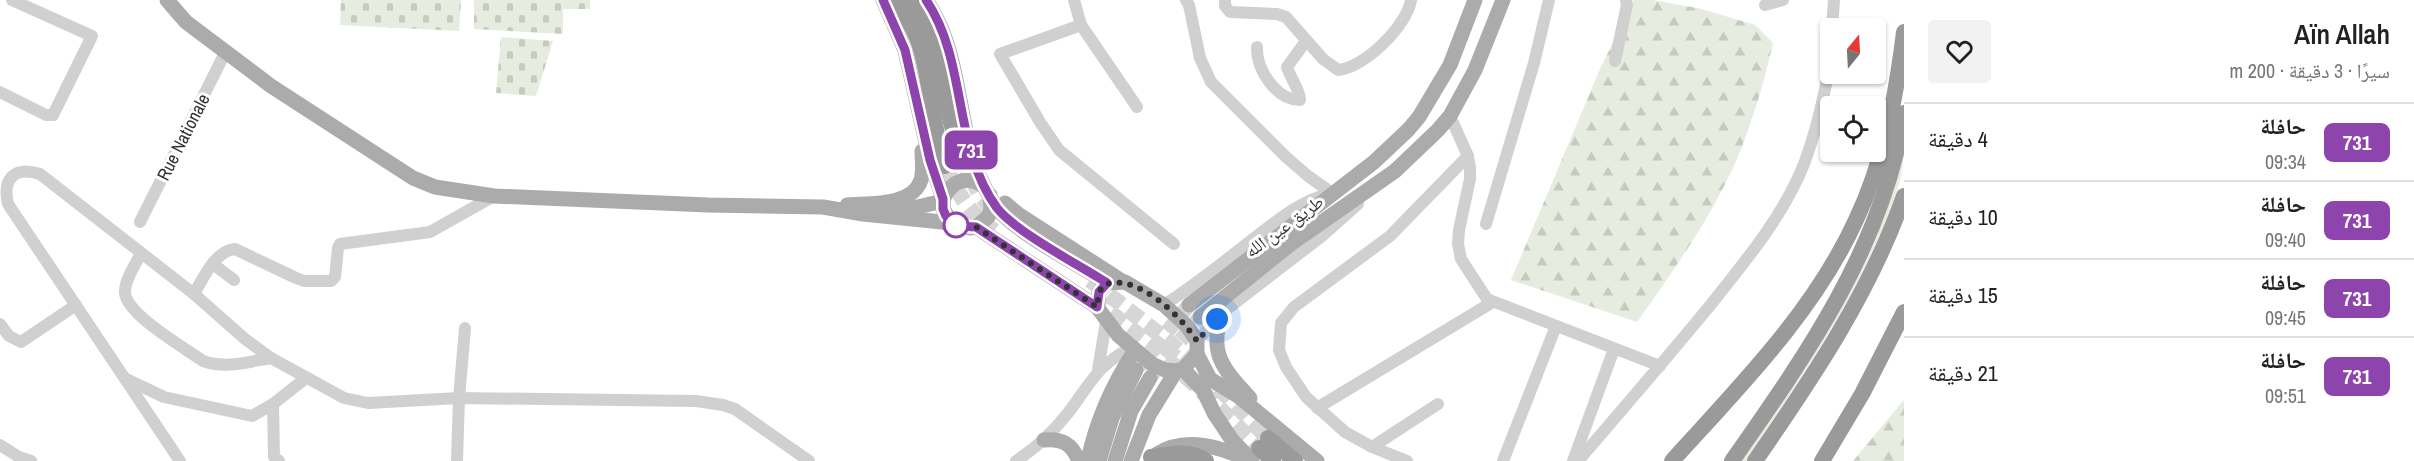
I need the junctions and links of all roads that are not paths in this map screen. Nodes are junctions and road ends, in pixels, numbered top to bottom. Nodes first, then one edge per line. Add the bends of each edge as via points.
1 (12, 0) edge
2 (167, 0) edge
3 (883, 0) edge
4 (897, 0) edge
5 (912, 0) edge
6 (927, 0) edge
7 (1074, 0) edge
8 (1186, 0) edge
9 (1225, 0) edge
10 (1411, 0) edge
11 (1475, 0) edge
12 (1503, 0) edge
13 (1550, 0) edge
14 (1626, 0) edge
15 (1783, 0) edge
16 (1834, 0) edge
17 (1765, 5) dead end
18 (1833, 18) edge
19 (1081, 25) junction
20 (1904, 32) edge
21 (1306, 41) junction
22 (1257, 47) dead end
23 (226, 51) junction
24 (1615, 61) dead end
25 (1827, 84) edge
26 (0, 92) edge
27 (1137, 107) dead end
28 (1904, 113) edge
29 (1450, 116) junction
30 (921, 118) junction
31 (1468, 156) junction
32 (967, 158) junction
33 (945, 166) tunnel mouth
34 (1395, 171) junction
35 (987, 191) junction
36 (1332, 193) junction
37 (494, 196) junction
38 (1904, 196) edge
39 (943, 200) junction
40 (823, 207) junction
41 (863, 214) junction
42 (1904, 219) edge
43 (140, 222) dead end
44 (952, 223) junction
45 (1486, 224) dead end
46 (976, 227) junction
47 (1174, 243) dead end
48 (141, 253) junction
49 (213, 264) junction
50 (1874, 271) junction
51 (234, 280) dead end
52 (1125, 282) junction
53 (1107, 283) junction
54 (194, 294) junction
55 (1491, 303) junction
56 (76, 305) junction
57 (1164, 305) junction
58 (1097, 307) junction
59 (1904, 312) edge
60 (1222, 313) junction
61 (1827, 316) junction
62 (1106, 322) junction
63 (0, 324) edge
64 (1845, 325) junction
65 (1556, 326) junction
66 (465, 328) dead end
67 (1197, 348) junction
68 (1133, 349) junction
69 (1614, 349) junction
70 (270, 358) junction
71 (1660, 366) junction
72 (1098, 370) junction
73 (1136, 370) tunnel mouth
74 (1179, 370) junction
75 (125, 378) junction
76 (306, 378) junction
77 (1149, 378) tunnel mouth
78 (459, 398) junction
79 (273, 404) junction
80 (1438, 404) dead end
81 (1317, 408) junction
82 (1039, 444) junction
83 (0, 445) edge
84 (1260, 446) edge
85 (1372, 447) junction
86 (1149, 459) edge
87 (32, 461) edge
88 (180, 461) edge
89 (279, 461) edge
90 (457, 461) edge
91 (809, 461) edge
92 (1016, 461) edge
93 (1029, 461) edge
94 (1079, 461) edge
95 (1088, 461) edge
96 (1099, 461) edge
97 (1115, 461) edge
98 (1131, 461) edge
99 (1206, 461) edge
100 (1273, 461) edge
101 (1295, 461) edge
102 (1317, 461) edge
103 (1407, 461) edge
104 (1503, 461) edge
105 (1573, 461) edge
106 (1578, 461) edge
107 (1672, 461) edge
108 (1723, 461) edge
109 (1732, 461) edge
110 (1755, 461) edge
111 (1766, 461) edge
112 (1822, 461) edge

1 - 26 street via 92,36 53,115 46,116
2 - 23 main road via 186,22
3 - 30 main road via 905,50
4 - 33 highway via 919,44
5 - 32 highway via 927,26 936,54 954,139
6 - 32 main road via 948,46
7 - 19 street
8 - 36 street via 1200,57 1211,82 1286,157
9 - 21 street via 1230,12 1286,17
10 - 21 street via 1405,17 1388,37 1350,69 1338,70
11 - 36 main road, طريق عين الله via 1450,65 1419,117 1391,147
12 - 29 main road, طريق عين الله via 1475,70
13 - 45 street
14 - 24 street
15 - 17 street
16 - 18 street
19 - 27 street
19 - 47 street via 1000,54 1059,150
20 - 107 highway via 1883,150 1845,243 1820,285 1782,334
21 - 22 street via 1287,66 1300,100 1282,95 1268,79 1260,67
23 - 37 main road via 272,86 413,178 435,187
23 - 43 street, Rue Nationale
25 - 71 street via 1794,186 1766,221 1740,268
28 - 61 highway via 1878,213 1856,265
29 - 31 street
29 - 34 main road, طريق عين الله
30 - 39 main road
30 - 40 main road via 922,173 915,190 888,202
31 - 55 street via 1470,179 1458,244 1461,259
31 - 81 street via 1390,236 1285,316 1279,333 1280,350 1294,382
32 - 35 main road
32 - 52 main road via 1010,207
34 - 36 main road, طريق عين الله via 1194,311
34 - 60 street via 1322,236
35 - 39 main road via 976,181 965,179 955,182
35 - 46 main road via 992,203 988,217
35 - 53 main road via 997,208 1016,225
36 - 57 street via 1316,196 1291,210
37 - 40 main road
37 - 49 street via 430,232 340,244 335,278 331,280 304,281 235,249 226,250
38 - 50 highway
39 - 41 main road via 904,211
39 - 44 main road via 946,216
40 - 41 main road
41 - 44 main road
42 - 50 highway
44 - 46 main road
46 - 58 main road
48 - 54 street
48 - 56 street via 40,174 20,171 10,178 5,190 8,204
48 - 70 street via 125,293 141,316 202,361 225,366
49 - 51 street
49 - 54 street
50 - 64 highway
52 - 53 main road
52 - 57 main road
53 - 58 main road via 1099,292
54 - 70 street
55 - 65 street
55 - 81 street
56 - 63 street via 21,342 9,336
56 - 75 street
57 - 67 main road via 1187,326
58 - 62 main road
59 - 112 highway
60 - 67 street
60 - 84 main road via 1215,341 1218,354 1241,388
61 - 108 highway via 1797,351
61 - 109 highway
62 - 68 main road
62 - 72 street
64 - 110 highway
64 - 111 highway via 1818,383
65 - 69 street
65 - 104 street
66 - 78 street
67 - 74 main road
67 - 84 main road via 1210,379 1238,396
68 - 72 street
68 - 74 main road via 1165,370
68 - 95 main road via 1102,411
69 - 71 street
69 - 105 street
70 - 76 street
71 - 106 street
72 - 82 street via 1070,410
73 - 96 main road via 1112,418
74 - 84 main road via 1203,390 1232,440
74 - 98 main road via 1149,415
75 - 79 street via 164,397 252,416
75 - 88 street
76 - 78 street via 354,402
76 - 79 street
77 - 97 main road via 1131,411
78 - 90 street
78 - 91 street via 696,401 723,405 735,409
79 - 89 street via 274,457
80 - 85 street
81 - 85 street via 1345,432
82 - 92 street
82 - 93 street
82 - 94 main road via 1064,441
83 - 87 street
84 - 86 main road via 1190,444 1167,448
84 - 100 highway
84 - 101 highway
84 - 102 main road
85 - 103 street
86 - 99 highway via 1186,453

